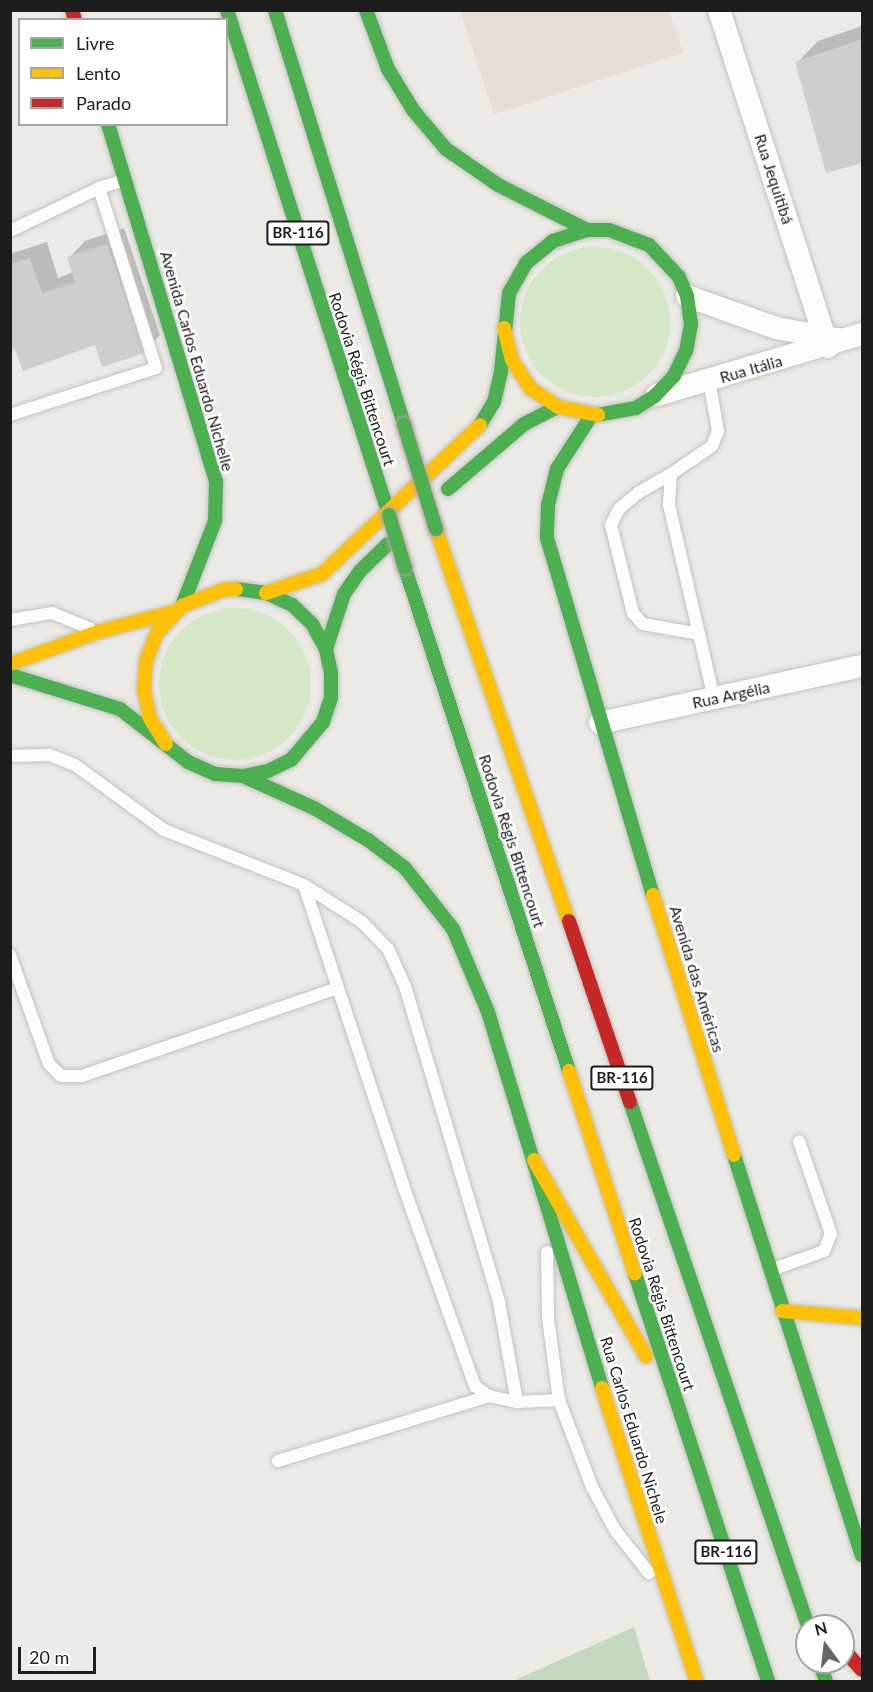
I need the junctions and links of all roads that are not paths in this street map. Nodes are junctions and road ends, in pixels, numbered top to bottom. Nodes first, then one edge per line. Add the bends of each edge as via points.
1 (227, 10) edge
2 (275, 10) edge
3 (366, 10) edge
4 (719, 10) edge
5 (109, 126) edge
6 (126, 180) junction
7 (99, 188) junction
8 (587, 230) junction
9 (10, 231) edge
10 (687, 296) junction
11 (504, 328) junction
12 (840, 339) edge
13 (180, 361) junction
14 (156, 368) junction
15 (709, 380) junction
16 (655, 396) junction
17 (558, 407) junction
18 (10, 415) edge
19 (591, 416) junction
20 (671, 474) junction
21 (266, 593) junction
22 (180, 609) junction
23 (10, 620) edge
24 (98, 632) junction
25 (699, 634) junction
26 (326, 649) junction
27 (10, 664) edge
28 (862, 666) edge
29 (10, 675) edge
30 (714, 699) junction
31 (600, 723) junction
32 (166, 744) junction
33 (10, 756) edge
34 (243, 776) junction
35 (304, 885) junction
36 (10, 955) edge
37 (337, 988) junction
38 (799, 1141) dead end
39 (534, 1160) junction
40 (542, 1187) junction
41 (770, 1271) junction
42 (782, 1311) junction
43 (862, 1318) edge
44 (489, 1396) junction
45 (559, 1400) junction
46 (517, 1402) junction
47 (684, 1423) junction
48 (278, 1461) dead end
49 (862, 1555) edge
50 (671, 1601) junction
51 (801, 1603) junction
52 (804, 1614) edge
53 (811, 1614) edge
54 (697, 1682) edge
55 (768, 1682) edge

1 - 47 main road, Rodovia Régis Bittencourt / BR-116, bridge
2 - 51 main road, Rodovia Régis Bittencourt / BR-116, bridge via 436,530
3 - 8 main road via 388,69 413,110 446,149 498,185
4 - 12 street, Rua Jequitibá
5 - 6 main road, Avenida Carlos Eduardo Nichelle
6 - 7 lane
6 - 13 main road, Avenida Carlos Eduardo Nichelle
7 - 9 lane
7 - 14 lane
8 - 10 main road via 609,230 649,245 679,276
8 - 11 main road via 553,241 526,263 509,293
10 - 12 street, Rua Itália via 776,328
10 - 16 main road via 691,324 686,351 674,376
11 - 17 main road via 512,360 524,379
11 - 21 main road via 494,402 479,427 322,574
12 - 15 street, Rua Itália
13 - 14 lane
13 - 22 main road, Avenida Carlos Eduardo Nichelle via 217,498 215,521
14 - 18 lane
15 - 16 street, Rua Itália
15 - 20 lane via 718,431 712,446
16 - 19 main road via 625,411
17 - 19 main road
17 - 26 main road via 524,424 488,451 360,571 344,594
19 - 31 main road, Avenida das Américas via 557,469 548,504 548,538
20 - 25 lane via 669,505
20 - 25 lane via 619,509 612,525 633,613 643,624
21 - 22 main road via 223,590
21 - 26 main road via 292,605 312,624
22 - 24 main road
22 - 32 main road via 157,633 146,661 144,690 150,718
23 - 24 lane via 52,613
24 - 27 main road
25 - 30 lane
26 - 34 main road via 331,698 323,722 291,760 268,771
28 - 30 street, Rua Argélia
29 - 32 main road via 120,709
30 - 31 street, Rua Argélia
31 - 41 main road, Avenida das Américas
32 - 34 main road via 188,762 214,774
33 - 35 lane via 50,755 75,765 164,830
34 - 39 main road via 314,808 368,840 405,868 428,893 453,929 488,1012
35 - 37 lane
35 - 46 lane via 362,922 388,949 405,986 499,1302
36 - 37 lane via 49,1064 61,1076 82,1076
37 - 44 lane via 476,1386
38 - 41 lane via 831,1234 824,1251
39 - 40 main road
39 - 47 main road
40 - 45 lane via 548,1318
40 - 50 main road, Rua Carlos Eduardo Nichele via 634,1494
41 - 42 main road, Avenida das Américas
42 - 43 main road
42 - 49 main road, Avenida das Américas
44 - 46 lane
44 - 48 lane
45 - 46 lane
45 - 50 lane via 592,1487 615,1530
47 - 55 main road, Rodovia Régis Bittencourt / BR-116
50 - 54 main road, Rua Carlos Eduardo Nichele
51 - 52 main road, Rodovia Régis Bittencourt / BR-116
51 - 53 main road

